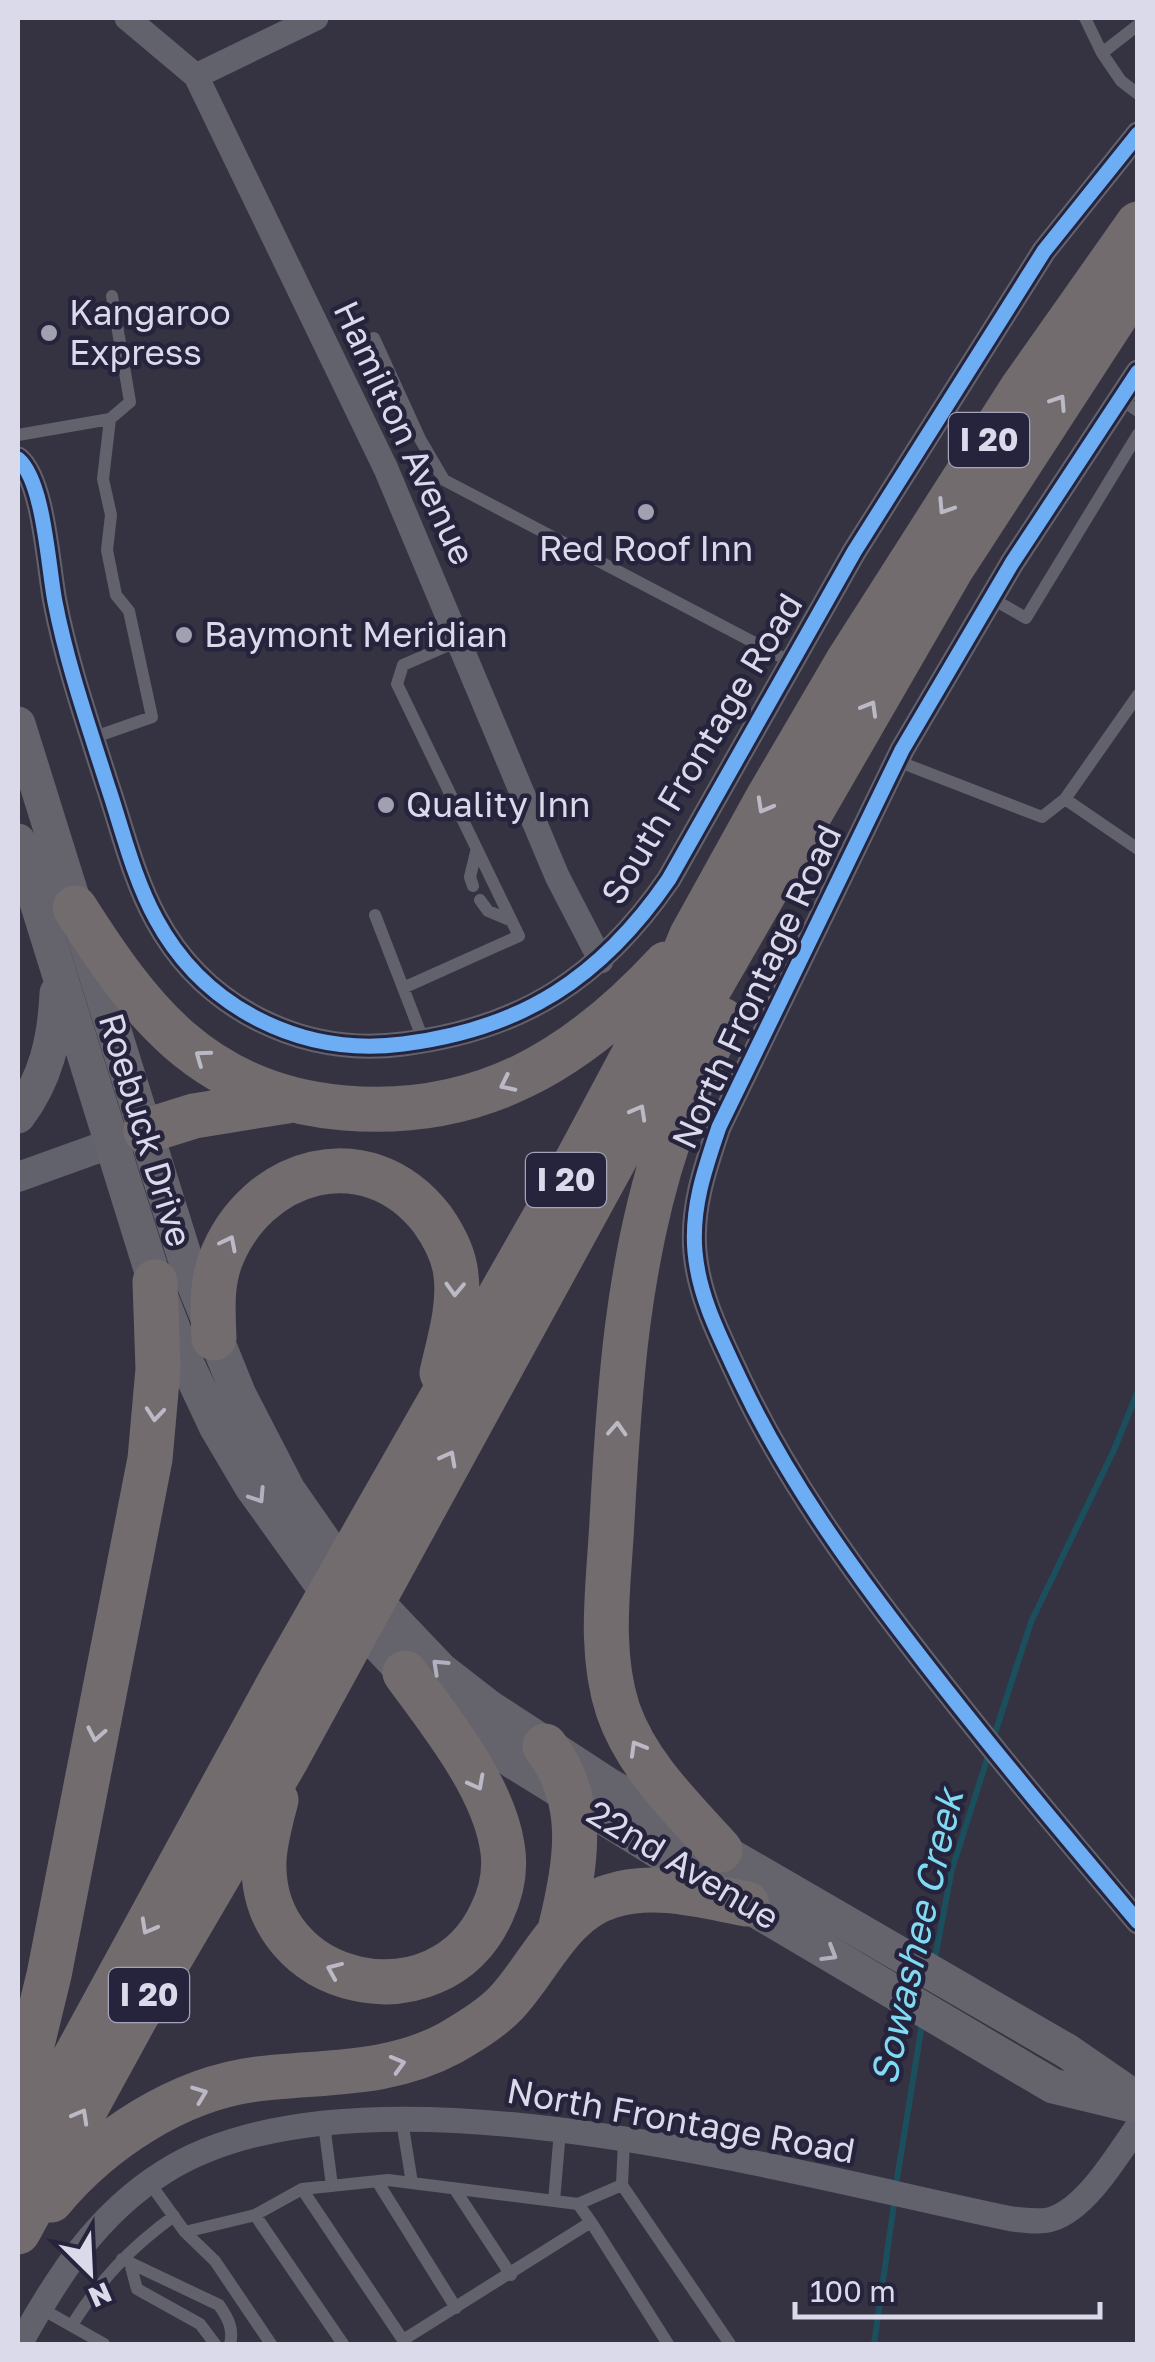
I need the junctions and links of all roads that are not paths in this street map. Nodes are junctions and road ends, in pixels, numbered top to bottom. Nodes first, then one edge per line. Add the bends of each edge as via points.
1 (126, 18) edge
2 (316, 18) edge
3 (1086, 18) edge
4 (1138, 25) edge
5 (1102, 54) junction
6 (196, 76) junction
7 (1138, 94) edge
8 (1138, 134) edge
9 (1138, 224) edge
10 (1138, 281) edge
11 (112, 296) dead end
12 (374, 338) dead end
13 (1138, 372) edge
14 (1128, 404) edge
15 (110, 419) junction
16 (1138, 434) edge
17 (18, 435) edge
18 (18, 459) edge
19 (990, 598) junction
20 (458, 641) junction
21 (791, 662) junction
22 (1138, 696) edge
23 (18, 724) edge
24 (92, 738) junction
25 (896, 761) junction
26 (830, 777) junction
27 (1065, 798) junction
28 (1138, 849) edge
29 (19, 851) edge
30 (476, 852) junction
31 (76, 908) junction
32 (375, 915) dead end
33 (512, 921) junction
34 (691, 937) junction
35 (600, 961) junction
36 (58, 972) junction
37 (403, 988) junction
38 (424, 1042) junction
39 (289, 1101) junction
40 (18, 1116) edge
41 (130, 1137) junction
42 (18, 1177) edge
43 (156, 1282) junction
44 (214, 1338) junction
45 (431, 1417) junction
46 (297, 1530) junction
47 (388, 1530) junction
48 (405, 1673) junction
49 (302, 1686) junction
50 (545, 1746) junction
51 (286, 1760) junction
52 (570, 1798) junction
53 (739, 1874) junction
54 (1138, 1922) edge
55 (560, 1930) junction
56 (18, 2102) edge
57 (1138, 2103) edge
58 (402, 2121) junction
59 (324, 2124) junction
60 (1138, 2126) edge
61 (560, 2131) junction
62 (624, 2140) junction
63 (18, 2162) edge
64 (378, 2181) junction
65 (149, 2182) junction
66 (412, 2183) junction
67 (622, 2185) junction
68 (332, 2186) junction
69 (302, 2188) junction
70 (454, 2188) junction
71 (554, 2201) junction
72 (578, 2204) junction
73 (254, 2214) junction
74 (174, 2216) junction
75 (591, 2222) junction
76 (18, 2232) edge
77 (185, 2232) junction
78 (18, 2240) edge
79 (126, 2261) junction
80 (511, 2275) junction
81 (245, 2306) junction
82 (40, 2308) junction
83 (456, 2308) junction
84 (229, 2320) junction
85 (72, 2325) junction
86 (399, 2342) edge
87 (20, 2344) edge
88 (104, 2344) edge
89 (215, 2344) edge
90 (230, 2344) edge
91 (270, 2344) edge
92 (343, 2344) edge
93 (668, 2344) edge
94 (730, 2344) edge

1 - 6 street, Hamilton Avenue
2 - 6 street
3 - 5 lane
4 - 5 lane
5 - 7 lane
6 - 20 street, Hamilton Avenue via 386,469
8 - 21 street, South Frontage Road via 1044,252
9 -> 34 highway, I 20 via 1021,390 858,645
26 -> 10 highway, I 20 via 951,568
11 - 15 lane via 130,402
12 - 21 lane via 444,480
13 - 14 street, North Frontage Road
14 - 19 street, North Frontage Road
15 - 17 lane
15 - 24 lane via 103,479 107,550 152,717
16 - 19 lane via 1026,618
18 - 24 street, South Frontage Road via 35,482 60,626
19 - 25 street, North Frontage Road
20 - 30 lane via 403,665 397,684
20 - 35 street, Hamilton Avenue
21 - 35 street, South Frontage Road via 668,879
22 - 27 lane
23 - 31 main road, Roebuck Drive
24 - 38 street, South Frontage Road via 147,900 196,976 251,1018 288,1032 356,1045
25 - 27 lane via 1034,817 1042,818
25 - 54 street, North Frontage Road via 719,1127 694,1218 700,1286 749,1400 795,1484 1005,1766
47 -> 26 highway, I 20 via 624,1140
53 -> 26 highway via 634,1746 610,1676 606,1633 621,1381 641,1238 670,1134 772,920
27 - 28 lane
29 - 36 main road, Roebuck Drive
30 - 33 lane
30 - 33 lane via 470,878 476,893 488,911
39 -> 31 highway via 210,1064 178,1039 104,954
31 - 41 main road, Roebuck Drive
32 - 37 lane
33 - 37 lane via 518,936
34 -> 39 highway via 587,1038 491,1092 398,1110
34 - 45 highway, I 20 via 583,1150
35 - 38 street, South Frontage Road via 533,1008 486,1028
36 - 40 main road via 50,1054
36 - 41 main road, Roebuck Drive
37 - 38 lane
39 - 41 highway via 194,1116
41 - 42 street
41 - 43 main road, Roebuck Drive
41 - 44 main road, Roebuck Drive
43 -> 46 main road, Roebuck Drive via 216,1426
43 -> 56 highway via 150,1459
44 -> 45 highway via 219,1262 238,1226 266,1195 320,1171 384,1180 425,1210 448,1245 456,1274 454,1319
44 - 46 main road, Roebuck Drive
45 - 47 highway, I 20
46 - 48 main road, 22nd Avenue via 324,1586
50 -> 46 main road, 22nd Avenue via 441,1670 362,1586
47 - 49 highway, I 20
48 -> 51 highway via 457,1746 502,1844 498,1900 486,1926 454,1960 411,1980 362,1981 318,1964 287,1934 264,1861
48 - 52 main road, 22nd Avenue
49 - 51 highway, I 20
49 -> 63 highway, I 20
50 - 52 highway via 566,1778
50 - 53 main road, 22nd Avenue
76 -> 51 highway, I 20
52 - 53 main road, 22nd Avenue
52 - 55 highway via 575,1864
53 - 55 highway via 594,1902
53 - 57 main road, 22nd Avenue via 1067,2051
53 -> 57 main road, 22nd Avenue via 1028,2072 1053,2086
78 -> 55 highway via 82,2168 165,2109 252,2080 394,2066 468,2033 504,2006
58 - 59 street, North Frontage Road
58 - 61 street, North Frontage Road
58 - 66 lane
59 - 65 street, North Frontage Road via 242,2136
59 - 68 lane
60 - 62 street, North Frontage Road via 1103,2175 1061,2215 1043,2221
61 - 62 street, North Frontage Road
61 - 71 lane
62 - 67 lane
64 - 66 lane
64 - 68 lane
64 - 83 lane
65 - 74 lane
65 - 82 street, North Frontage Road via 100,2224
66 - 70 lane
67 - 72 lane
67 - 94 lane
68 - 69 lane
69 - 73 lane
69 - 86 lane
70 - 71 lane
70 - 80 lane
71 - 72 lane
72 - 75 lane
73 - 77 lane
73 - 92 lane
74 - 77 lane
74 - 79 lane via 134,2245
75 - 80 lane
75 - 93 lane
77 - 81 lane
79 - 84 lane via 219,2305
79 - 85 lane
79 - 89 lane via 137,2289 200,2324
80 - 83 lane
81 - 84 lane
81 - 91 lane
82 - 85 lane
82 - 87 street, North Frontage Road
83 - 86 lane
84 - 90 lane
85 - 88 lane

